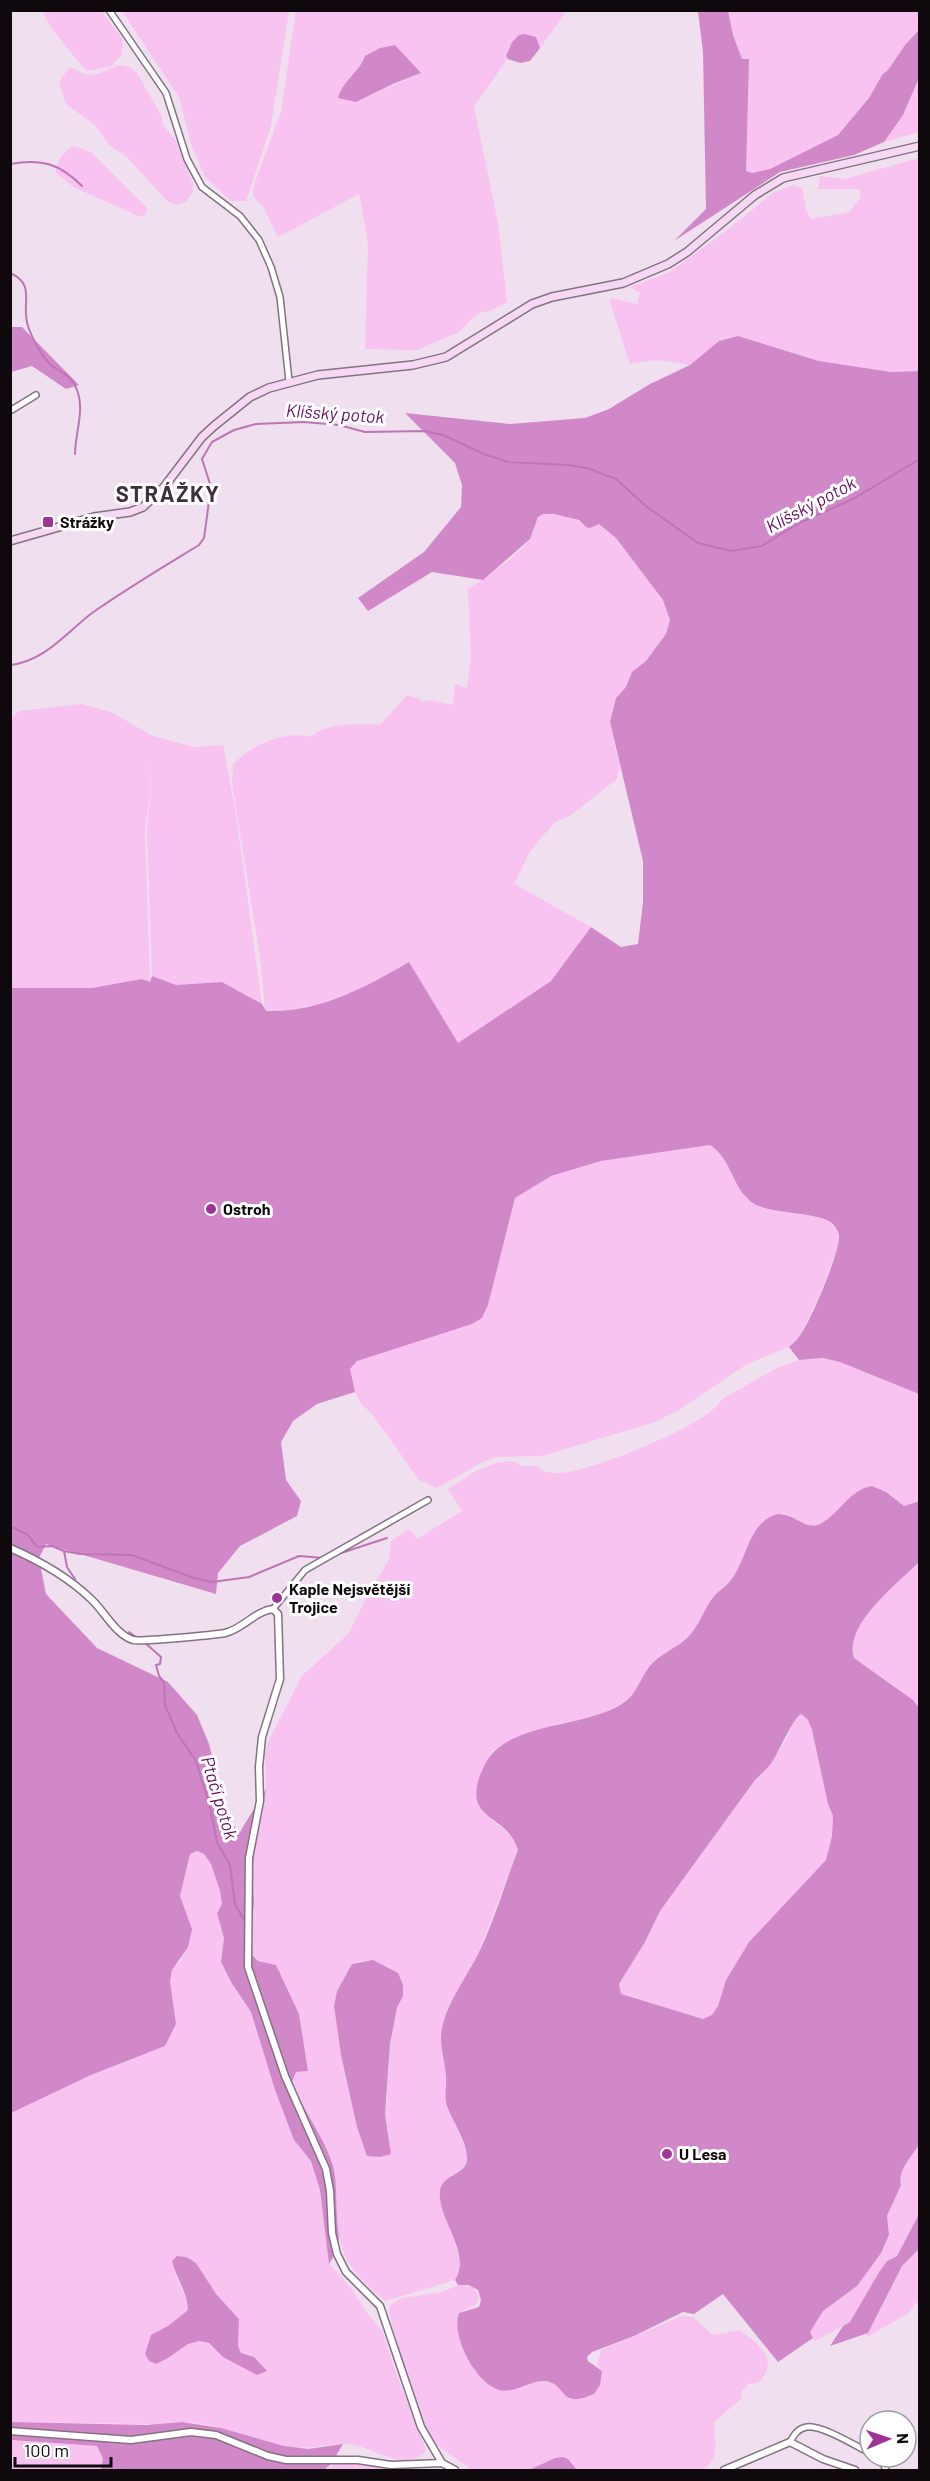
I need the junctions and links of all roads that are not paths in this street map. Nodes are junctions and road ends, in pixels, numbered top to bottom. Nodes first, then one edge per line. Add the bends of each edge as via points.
1 (109, 10) edge
2 (920, 146) edge
3 (288, 381) junction
4 (36, 395) dead end
5 (10, 411) edge
6 (10, 541) edge
7 (428, 1500) dead end
8 (10, 1548) edge
9 (273, 1609) junction
10 (10, 2431) edge
11 (790, 2442) junction
12 (858, 2447) edge
13 (442, 2463) junction
14 (455, 2470) edge
15 (724, 2470) edge
16 (855, 2470) edge

1 - 3 street via 166,93 187,159 202,187 240,216 259,240 280,297
2 - 3 main road via 783,178 755,195 668,264 623,283 541,300 446,357
3 - 6 main road via 259,392 213,426 143,507
4 - 5 street
7 - 9 street via 305,1570
8 - 9 street via 49,1565 134,1641 224,1633
9 - 13 street via 278,1614 280,1679 262,1737 260,1801 249,1858 248,1967 285,2076 326,2169 337,2254 346,2272 380,2306 421,2427
10 - 13 street via 131,2440 191,2432 216,2435 286,2460
11 - 12 street via 797,2431 807,2427
11 - 15 street
11 - 16 street
13 - 14 street

